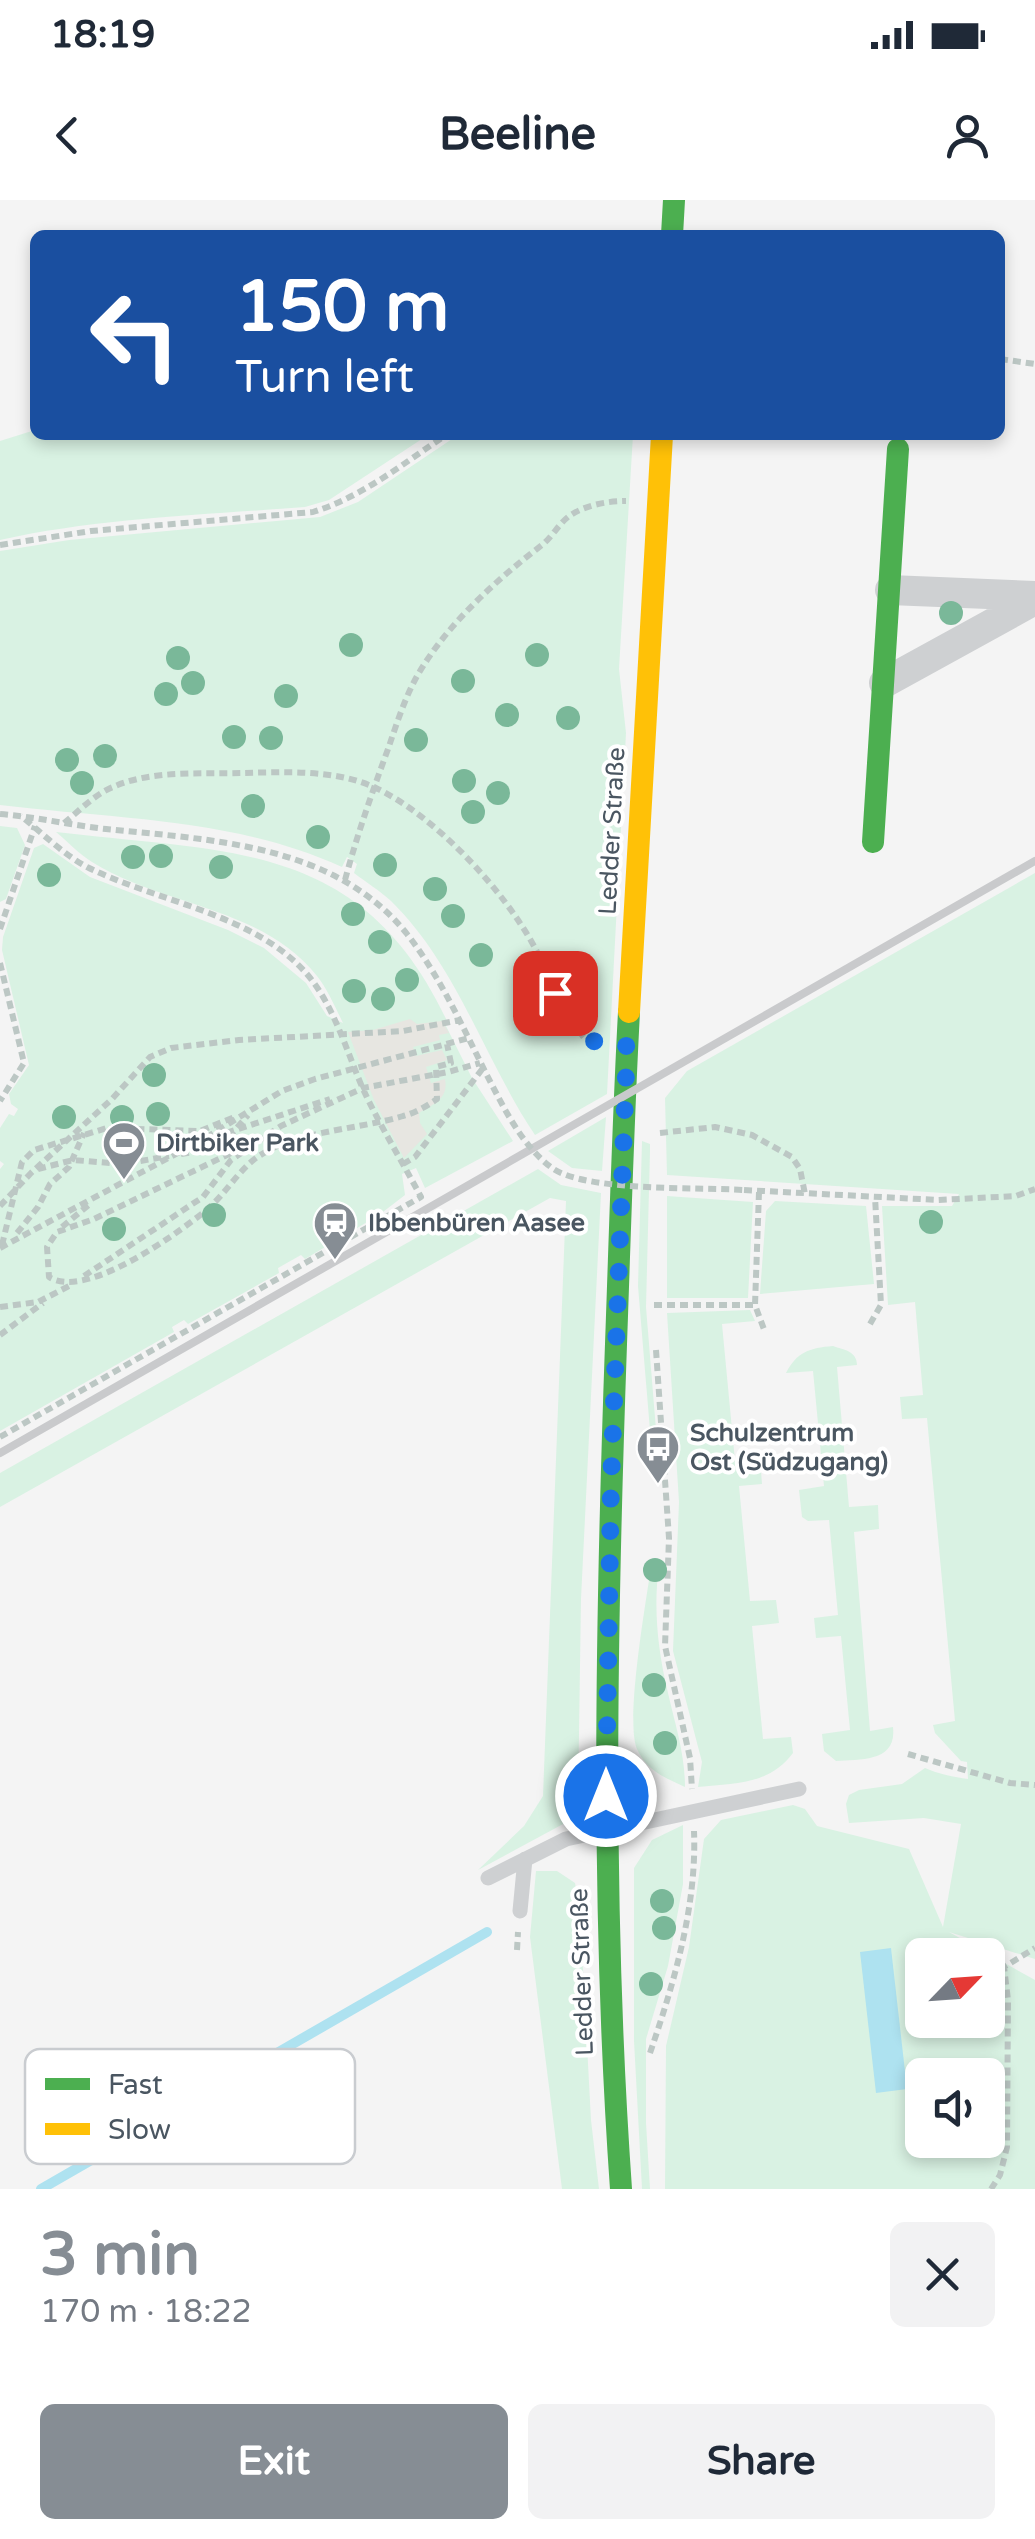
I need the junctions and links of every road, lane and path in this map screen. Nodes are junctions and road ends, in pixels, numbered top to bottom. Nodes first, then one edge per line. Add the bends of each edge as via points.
1 (674, 200) edge
2 (672, 230) edge
3 (1005, 360) edge
4 (1035, 364) edge
5 (438, 440) edge
6 (662, 440) edge
7 (898, 449) dead end
8 (660, 502) junction
9 (0, 545) edge
10 (890, 590) junction
11 (1035, 598) edge
12 (884, 682) junction
13 (374, 787) junction
14 (0, 814) edge
15 (36, 823) junction
16 (64, 823) junction
17 (873, 842) dead end
18 (345, 880) junction
19 (3, 910) edge
20 (0, 929) edge
21 (0, 963) edge
22 (460, 1020) junction
23 (341, 1035) junction
24 (468, 1038) junction
25 (447, 1044) junction
26 (627, 1046) junction
27 (482, 1065) junction
28 (355, 1069) junction
29 (438, 1074) junction
30 (363, 1088) junction
31 (341, 1097) junction
32 (0, 1101) edge
33 (252, 1110) junction
34 (659, 1114) dead end
35 (88, 1122) junction
36 (379, 1122) junction
37 (235, 1130) junction
38 (84, 1132) junction
39 (658, 1134) junction
40 (71, 1138) junction
41 (202, 1140) junction
42 (254, 1142) junction
43 (656, 1144) dead end
44 (220, 1148) junction
45 (177, 1154) junction
46 (72, 1160) junction
47 (211, 1161) junction
48 (404, 1164) junction
49 (34, 1170) junction
50 (656, 1179) dead end
51 (1035, 1188) edge
52 (16, 1189) junction
53 (760, 1192) junction
54 (805, 1194) junction
55 (99, 1196) junction
56 (655, 1197) dead end
57 (876, 1197) junction
58 (0, 1206) edge
59 (57, 1232) junction
60 (13, 1238) junction
61 (1, 1247) edge
62 (72, 1284) junction
63 (653, 1287) dead end
64 (57, 1294) junction
65 (652, 1305) junction
66 (755, 1305) junction
67 (0, 1308) edge
68 (654, 1323) dead end
69 (870, 1324) dead end
70 (765, 1332) dead end
71 (0, 1335) edge
72 (655, 1341) dead end
73 (0, 1437) edge
74 (908, 1754) dead end
75 (1035, 1785) edge
76 (800, 1789) dead end
77 (694, 1811) junction
78 (606, 1828) junction
79 (525, 1859) junction
80 (488, 1878) dead end
81 (520, 1911) dead end
82 (1035, 1948) edge
83 (650, 2071) dead end
84 (621, 2189) edge
85 (991, 2189) edge

1 - 2 main road
3 - 4 path
5 - 9 path via 363,490 314,512
6 - 8 main road, Ledder Straße
7 - 10 main road
8 - 13 path via 609,501 569,516 464,615 416,677
8 - 26 main road, Ledder Straße
10 - 11 street
10 - 12 main road
11 - 12 street
12 - 17 main road
13 - 16 path via 306,771 156,776 113,786
13 - 18 path
13 - 26 path via 418,814 496,892 586,1040
14 - 15 path
15 - 16 path
15 - 19 path
15 - 23 path via 83,865 277,948 306,973
16 - 18 path via 286,854
18 - 22 path via 406,932
19 - 20 path
21 - 32 path via 24,1062
22 - 23 path
22 - 24 path
23 - 28 path
23 - 35 path via 171,1048 150,1056
24 - 25 path
24 - 27 path
25 - 28 path
25 - 29 path via 451,1062 436,1067
26 - 78 main road, Ledder Straße
27 - 29 path
27 - 48 path
27 - 53 path, bridge via 510,1118 555,1170 581,1181
28 - 30 path
28 - 33 path via 282,1091
29 - 30 path
29 - 36 path via 437,1099
30 - 31 path
30 - 36 path
31 - 37 path
31 - 42 path
33 - 37 path
33 - 38 path via 200,1131
33 - 41 path
34 - 39 path
35 - 38 path
35 - 40 path
36 - 48 path
36 - 62 path via 282,1145 252,1161 206,1211 153,1248
37 - 41 path
37 - 44 path
38 - 40 path
38 - 46 path
39 - 43 path
39 - 54 path via 715,1127 752,1135 792,1157
40 - 49 path
40 - 52 path via 34,1150 22,1162
41 - 45 path
42 - 44 path
42 - 47 path
42 - 62 path via 203,1197
44 - 45 path
44 - 47 path
45 - 46 path via 122,1164
45 - 55 path
46 - 49 path
46 - 60 path
47 - 59 path
48 - 73 path via 420,1197
49 - 52 path
50 - 56 path
51 - 57 path via 1016,1196
52 - 58 path
52 - 61 path
53 - 54 path
53 - 66 path
54 - 57 path
55 - 59 path
55 - 60 path
57 - 69 path via 881,1304
59 - 62 path via 47,1246 49,1277
60 - 61 path
62 - 64 path
63 - 65 path
64 - 67 path
64 - 71 path
65 - 66 path
65 - 68 path
66 - 70 path
72 - 77 path via 670,1538 665,1646 690,1758
74 - 75 path
76 - 77 lane
77 - 78 lane
77 - 83 path via 685,1928
78 - 79 lane
78 - 84 main road, Ledder Straße
79 - 80 lane
79 - 81 lane
82 - 85 path via 1004,1967 1007,2147

